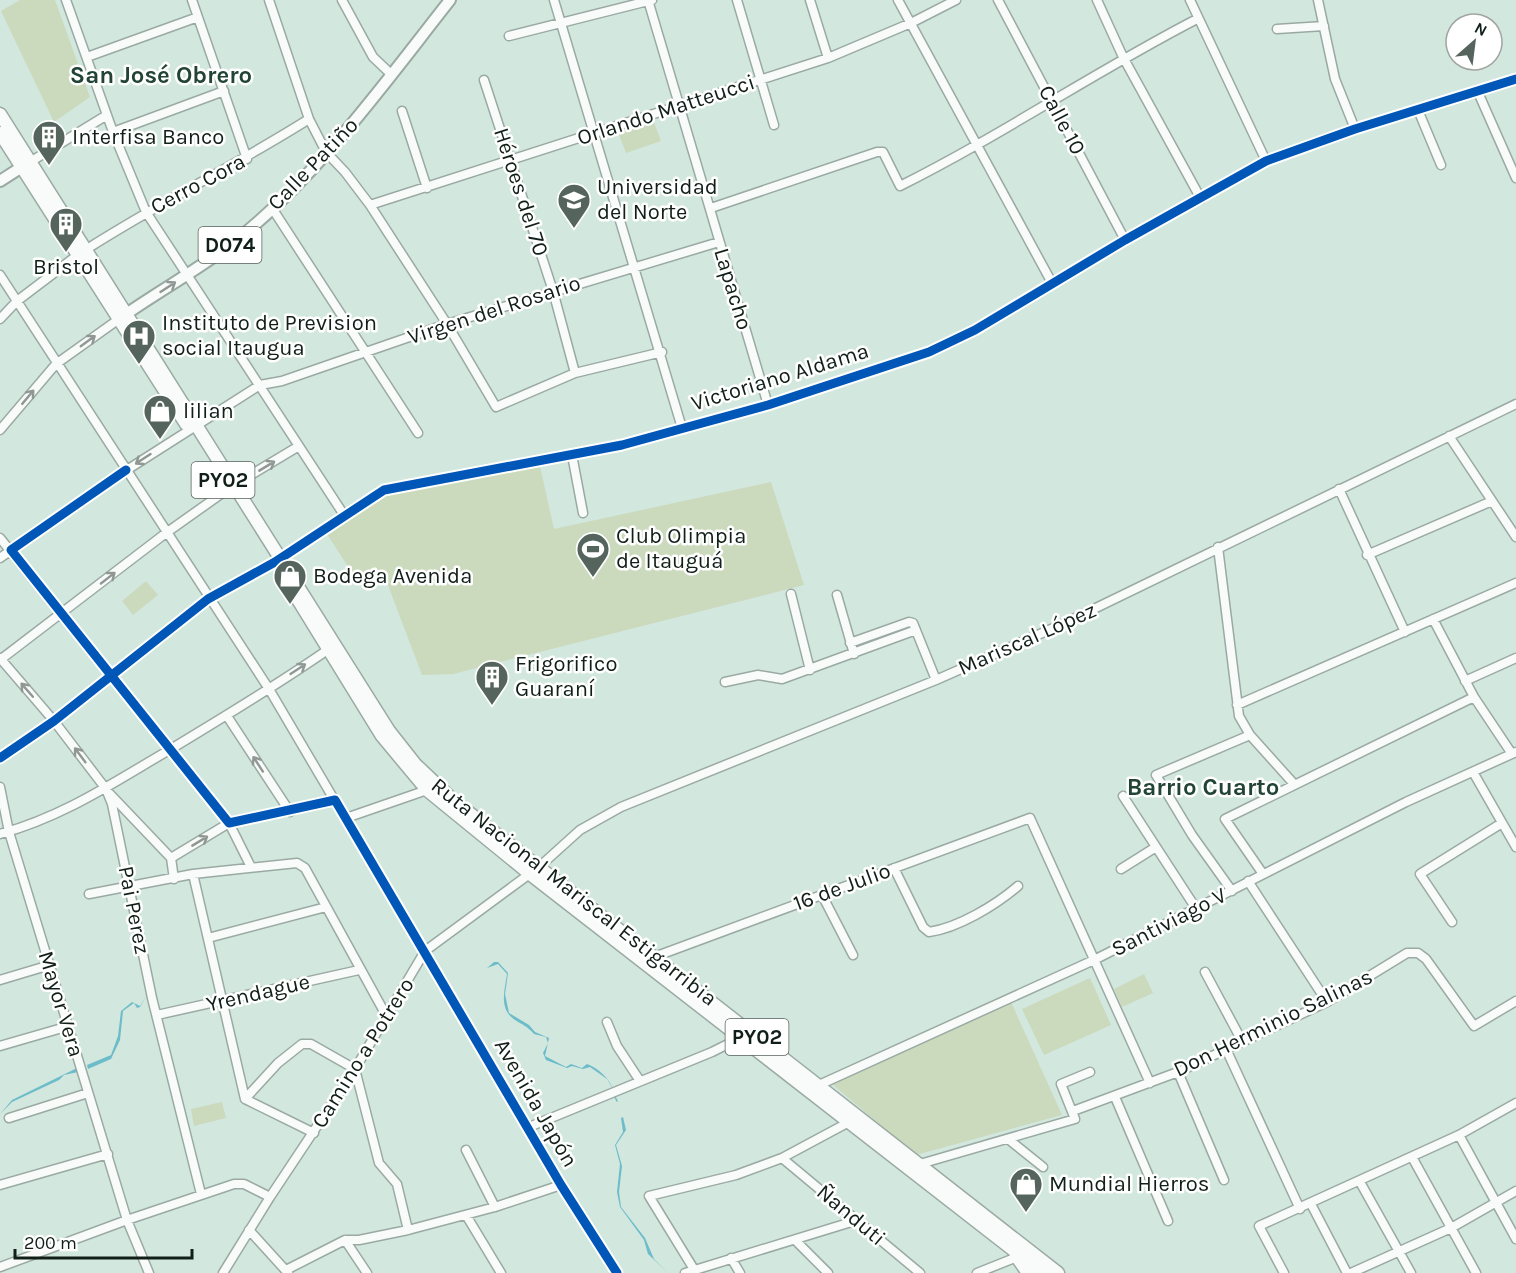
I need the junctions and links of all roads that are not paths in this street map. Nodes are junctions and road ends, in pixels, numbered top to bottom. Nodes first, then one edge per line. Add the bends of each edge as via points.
1 (66, 0) edge
2 (192, 0) edge
3 (269, 0) edge
4 (342, 0) edge
5 (450, 0) edge
6 (554, 0) edge
7 (649, 0) edge
8 (737, 0) edge
9 (810, 0) edge
10 (898, 0) edge
11 (956, 0) edge
12 (998, 0) edge
13 (1096, 0) edge
14 (1190, 0) edge
15 (1318, 0) edge
16 (198, 17) junction
17 (1197, 19) junction
18 (561, 24) junction
19 (911, 24) junction
20 (1324, 26) junction
21 (1277, 29) dead end
22 (509, 36) dead end
23 (87, 57) junction
24 (1123, 57) junction
25 (828, 58) junction
26 (392, 75) junction
27 (1516, 79) edge
28 (484, 80) dead end
29 (759, 80) junction
30 (1477, 90) junction
31 (224, 92) junction
32 (1052, 99) junction
33 (678, 106) junction
34 (1418, 110) junction
35 (402, 111) dead end
36 (0, 114) edge
37 (107, 114) junction
38 (309, 119) junction
39 (774, 125) dead end
40 (1355, 129) junction
41 (113, 132) junction
42 (0, 133) edge
43 (594, 133) junction
44 (977, 147) junction
45 (326, 152) junction
46 (247, 159) junction
47 (1266, 161) junction
48 (512, 162) junction
49 (26, 164) junction
50 (1441, 165) dead end
51 (1516, 178) edge
52 (0, 181) edge
53 (427, 188) junction
54 (1201, 199) junction
55 (370, 205) junction
56 (272, 208) junction
57 (711, 208) junction
58 (146, 212) junction
59 (1125, 240) junction
60 (719, 243) junction
61 (83, 252) junction
62 (634, 267) junction
63 (188, 274) junction
64 (0, 275) edge
65 (1052, 283) junction
66 (553, 291) junction
67 (17, 301) junction
68 (123, 316) junction
69 (0, 319) edge
70 (447, 324) junction
71 (366, 351) junction
72 (662, 352) junction
73 (57, 364) junction
74 (575, 373) junction
75 (260, 385) junction
76 (1516, 404) edge
77 (768, 405) junction
78 (193, 427) junction
79 (682, 428) junction
80 (0, 430) edge
81 (418, 433) dead end
82 (1449, 436) junction
83 (299, 446) junction
84 (572, 455) junction
85 (126, 470) junction
86 (231, 487) junction
87 (1339, 489) junction
88 (1492, 501) junction
89 (583, 513) dead end
90 (344, 515) junction
91 (166, 532) junction
92 (1516, 537) edge
93 (0, 538) edge
94 (1218, 547) junction
95 (12, 550) junction
96 (1367, 555) junction
97 (0, 558) edge
98 (278, 560) junction
99 (1516, 583) edge
100 (791, 594) dead end
101 (837, 596) dead end
102 (208, 599) junction
103 (61, 613) junction
104 (1433, 619) junction
105 (916, 630) junction
106 (1405, 632) junction
107 (850, 643) junction
108 (332, 647) junction
109 (854, 654) junction
110 (1516, 658) edge
111 (0, 659) edge
112 (810, 670) junction
113 (111, 676) junction
114 (936, 680) junction
115 (725, 681) dead end
116 (1466, 681) junction
117 (269, 689) junction
118 (1474, 697) junction
119 (1237, 705) junction
120 (227, 716) junction
121 (54, 721) junction
122 (1250, 735) junction
123 (169, 750) junction
124 (1514, 753) edge
125 (0, 758) edge
126 (1473, 772) junction
127 (1294, 784) junction
128 (0, 787) edge
129 (106, 789) junction
130 (427, 790) junction
131 (1123, 796) dead end
132 (335, 800) junction
133 (290, 812) junction
134 (346, 818) junction
135 (230, 823) junction
136 (1502, 823) junction
137 (4, 833) edge
138 (1156, 847) junction
139 (1516, 847) edge
140 (171, 858) junction
141 (251, 867) junction
142 (894, 868) junction
143 (1120, 869) dead end
144 (534, 871) junction
145 (194, 874) junction
146 (1263, 874) junction
147 (174, 879) junction
148 (1248, 881) junction
149 (1018, 886) dead end
150 (129, 888) junction
151 (1232, 891) junction
152 (89, 894) dead end
153 (822, 895) junction
154 (326, 907) junction
155 (1197, 910) junction
156 (1452, 922) dead end
157 (208, 938) junction
158 (425, 951) junction
159 (853, 955) dead end
160 (654, 957) junction
161 (1094, 960) junction
162 (50, 965) junction
163 (359, 970) junction
164 (1205, 972) dead end
165 (0, 980) edge
166 (1516, 1000) edge
167 (221, 1001) junction
168 (1326, 1002) junction
169 (157, 1015) junction
170 (387, 1017) junction
171 (607, 1022) dead end
172 (69, 1026) junction
173 (742, 1037) junction
174 (1242, 1041) junction
175 (0, 1046) edge
176 (1226, 1049) junction
177 (355, 1069) junction
178 (1090, 1072) dead end
179 (1178, 1072) junction
180 (640, 1081) junction
181 (1150, 1083) junction
182 (819, 1085) junction
183 (88, 1093) junction
184 (1115, 1097) junction
185 (245, 1099) junction
186 (1516, 1103) edge
187 (1072, 1111) junction
188 (9, 1118) dead end
189 (851, 1121) junction
190 (529, 1127) junction
191 (314, 1133) junction
192 (1460, 1135) junction
193 (1008, 1139) junction
194 (466, 1150) dead end
195 (108, 1154) junction
196 (1412, 1157) junction
197 (782, 1158) junction
198 (920, 1164) junction
199 (1043, 1167) dead end
200 (1224, 1180) dead end
201 (1360, 1182) junction
202 (0, 1185) edge
203 (561, 1185) junction
204 (1516, 1191) edge
205 (201, 1194) junction
206 (270, 1197) junction
207 (1311, 1204) junction
208 (1496, 1204) junction
209 (495, 1208) junction
210 (1300, 1209) junction
211 (466, 1215) junction
212 (127, 1220) junction
213 (858, 1220) junction
214 (1168, 1221) dead end
215 (1451, 1228) junction
216 (249, 1230) junction
217 (408, 1230) junction
218 (1516, 1239) edge
219 (345, 1240) junction
220 (795, 1240) junction
221 (1009, 1245) junction
222 (1399, 1252) junction
223 (1017, 1257) junction
224 (731, 1258) junction
225 (0, 1267) edge
226 (287, 1271) edge
227 (695, 1271) junction
228 (149, 1273) edge
229 (222, 1273) edge
230 (367, 1273) edge
231 (501, 1273) edge
232 (617, 1273) edge
233 (685, 1273) edge
234 (740, 1273) edge
235 (828, 1273) edge
236 (920, 1273) edge
237 (977, 1273) edge
238 (1028, 1273) edge
239 (1044, 1273) edge
240 (1058, 1273) edge
241 (1284, 1273) edge
242 (1349, 1273) edge
243 (1411, 1273) edge
244 (1476, 1273) edge

1 - 23 street
2 - 16 street
3 - 38 street
4 - 26 street via 373,57
5 - 26 main road, Calle Patiño / D074
6 - 18 street
7 - 18 street
7 - 33 street, Lapacho
8 - 29 street
9 - 25 street
10 - 19 street
11 - 19 street, Orlando Matteucci
12 - 32 street, Calle 10
13 - 24 street
14 - 17 street
15 - 20 street
16 - 23 street
16 - 31 street
17 - 24 street
17 - 47 street
18 - 22 street
18 - 43 street
19 - 25 street, Orlando Matteucci
19 - 44 street
20 - 21 street
20 - 40 street via 1335,79
23 - 37 street
24 - 32 street
24 - 54 street
25 - 29 street, Orlando Matteucci
26 - 45 main road, Calle Patiño / D074
27 - 30 street, Victoriano Aldama
28 - 48 street, Héroes del 70
29 - 33 street, Orlando Matteucci
29 - 39 street
30 - 34 street, Victoriano Aldama
30 - 51 street
31 - 41 street
31 - 46 street
32 - 44 street
32 - 59 street, Calle 10
33 - 43 street, Orlando Matteucci
33 - 57 street, Lapacho
34 - 40 street, Victoriano Aldama
34 - 50 street
35 - 53 street
36 - 49 highway, Ruta Nacional Mariscal Estigarribia / PY02
37 - 41 street
37 - 49 street
38 - 45 street
38 - 46 street, Cerro Cora
40 - 47 street, Victoriano Aldama
41 - 58 street
42 - 49 highway, Ruta Nacional Mariscal Estigarribia / PY02
43 - 48 street, Orlando Matteucci
43 - 62 street
44 - 57 street via 900,186 888,156 877,152
44 - 65 street
45 - 55 street
45 - 56 main road, Calle Patiño / D074
46 - 58 street, Cerro Cora
47 - 54 street, Victoriano Aldama
48 - 53 street, Orlando Matteucci
48 - 66 street, Héroes del 70
49 - 52 main road
49 - 61 highway, Ruta Nacional Mariscal Estigarribia / PY02
53 - 55 street, Orlando Matteucci
54 - 59 street, Victoriano Aldama
55 - 70 street
56 - 63 main road, Calle Patiño / D074
56 - 71 street
57 - 60 street, Lapacho
58 - 61 street, Cerro Cora
58 - 63 street
59 - 65 street, Victoriano Aldama
60 - 62 street, Virgen del Rosario
60 - 77 street, Lapacho
61 - 67 street, Cerro Cora
61 - 68 highway, Ruta Nacional Mariscal Estigarribia / PY02
62 - 66 street, Virgen del Rosario
62 - 72 street
68 -> 63 main road, Calle Patiño / D074
63 - 75 street
64 - 67 street, Avenida Japón
65 - 77 street, Victoriano Aldama via 975,330 929,352
66 - 70 street, Virgen del Rosario
66 - 74 street, Héroes del 70
67 - 69 street, Cerro Cora
67 - 73 street, Avenida Japón
73 -> 68 street
68 - 78 highway, Ruta Nacional Mariscal Estigarribia / PY02
70 - 71 street, Virgen del Rosario
70 - 74 street via 496,407
71 - 75 street, Virgen del Rosario
71 - 81 street
72 - 74 street
72 - 79 street
80 -> 73 street
73 - 85 street, Avenida Japón
75 - 78 street, Virgen del Rosario
75 - 83 street
76 - 82 street, Mariscal López
77 - 79 street, Victoriano Aldama
78 -> 85 street, Virgen del Rosario
78 - 86 highway, Ruta Nacional Mariscal Estigarribia / PY02
79 - 84 street, Victoriano Aldama
82 - 87 street, Mariscal López
82 - 88 street
86 -> 83 street
83 - 90 street
84 - 89 street
84 - 90 street, Victoriano Aldama via 384,490
85 - 91 street, Avenida Japón
85 - 95 street, Virgen del Rosario
86 - 91 street
86 - 98 highway, Ruta Nacional Mariscal Estigarribia / PY02
87 - 94 street, Mariscal López
87 - 96 street
88 - 92 street
88 - 96 street
90 - 98 street, Victoriano Aldama
91 - 102 street, Avenida Japón
103 -> 91 street
93 - 95 street
94 - 114 street, Mariscal López via 1067,622
94 - 119 street
95 - 97 street, Virgen del Rosario
95 - 103 street
96 - 106 street
98 - 102 street, Victoriano Aldama
98 - 108 highway, Ruta Nacional Mariscal Estigarribia / PY02
99 - 104 street
100 - 112 street
101 - 107 street
102 - 113 street, Victoriano Aldama
102 - 117 street, Avenida Japón
103 - 111 street
103 - 113 street
104 - 106 street
104 - 116 street
105 - 107 street via 909,622
105 - 109 street
105 - 114 street
106 - 119 street
107 - 109 street
117 -> 108 street
108 - 130 highway, Ruta Nacional Mariscal Estigarribia / PY02 via 387,744
108 - 144 highway, Ruta Nacional Mariscal Estigarribia / PY02 via 415,764
109 - 112 street
110 - 116 street
121 -> 111 street, Pai Perez
112 - 115 street via 782,679 758,675
113 - 121 street, Victoriano Aldama
113 - 123 street
114 - 144 street, Mariscal López via 621,807 580,831
116 - 118 street
117 - 120 street
117 - 132 street, Avenida Japón
118 - 124 street
118 - 127 street
119 - 122 street
120 - 123 street
133 -> 120 street
121 - 125 street, Victoriano Aldama
129 -> 121 street, Pai Perez
122 - 127 street
122 - 151 street via 1156,775
123 - 129 street
123 - 135 street
124 - 126 street, Santiviago V
126 - 136 street
126 - 146 street, Santiviago V
127 - 146 street via 1225,819
128 - 137 street, Mayor Vera
129 - 137 street via 68,810
129 - 140 street
129 - 150 street, Pai Perez
130 - 134 street
130 - 144 highway, Ruta Nacional Mariscal Estigarribia / PY02
131 - 138 street
132 - 133 street
132 - 134 street, Avenida Japón
133 - 135 street
134 - 158 street, Avenida Japón
140 -> 135 street
135 - 141 street
136 - 139 street
136 - 156 street via 1420,874
137 - 162 street, Mayor Vera
138 - 143 street
138 - 155 street
140 - 147 street
141 - 145 street
141 - 154 street via 291,862 302,866
142 - 149 street via 922,927 929,932 980,912
142 - 153 street, 16 de Julio
142 - 161 street, 16 de Julio via 1030,818
144 - 158 street, Camino a Potrero
144 - 160 highway, Ruta Nacional Mariscal Estigarribia / PY02
144 - 173 highway, Ruta Nacional Mariscal Estigarribia / PY02
145 - 147 street
145 - 157 street
146 - 148 street, Santiviago V
147 - 150 street
148 - 151 street, Santiviago V
148 - 168 street
150 - 152 street
150 - 169 street, Pai Perez
151 - 155 street, Santiviago V
153 - 159 street
153 - 160 street, 16 de Julio
154 - 157 street
154 - 163 street
155 - 161 street, Santiviago V
157 - 167 street
158 - 170 street, Camino a Potrero
158 - 190 street, Avenida Japón
160 - 182 highway, Ruta Nacional Mariscal Estigarribia / PY02
161 - 181 street
161 - 182 street, Santiviago V
162 - 165 street
162 - 172 street, Mayor Vera
163 - 167 street, Yrendague
163 - 170 street
164 - 174 street
166 - 168 street, Don Herminio Salinas via 1474,1026 1418,953 1398,957
167 - 169 street, Yrendague
167 - 185 street
168 - 174 street, Don Herminio Salinas
169 - 205 street, Pai Perez
170 - 177 street, Camino a Potrero
171 - 180 street
172 - 175 street
172 - 183 street, Mayor Vera
173 - 180 street
173 - 189 highway, Ruta Nacional Mariscal Estigarribia / PY02
174 - 176 street, Don Herminio Salinas
176 - 179 street, Don Herminio Salinas
176 - 210 street
177 - 185 street via 311,1044 302,1044
177 - 191 street, Camino a Potrero
177 - 217 street via 379,1164 397,1184
178 - 187 street via 1061,1084
179 - 181 street, Don Herminio Salinas
179 - 200 street
180 - 190 street
181 - 184 street, Don Herminio Salinas
182 - 198 highway, Ruta Nacional Mariscal Estigarribia / PY02
183 - 188 street
183 - 195 street, Mayor Vera
184 - 187 street, Don Herminio Salinas
184 - 214 street
185 - 191 street
186 - 192 street
187 - 193 street via 1075,1119
189 - 197 street
189 - 221 highway, Ruta Nacional Mariscal Estigarribia / PY02
190 - 203 street, Avenida Japón
191 - 206 street, Camino a Potrero
192 - 196 street
192 - 208 street
193 - 198 street
193 - 199 street
194 - 209 street
195 - 202 street
195 - 212 street, Mayor Vera
196 - 201 street
196 - 215 street
197 - 213 street, Ñanduti
197 - 227 street via 720,1181 649,1196
198 - 240 highway, Ruta Nacional Mariscal Estigarribia / PY02
201 - 207 street
201 - 222 street
203 - 209 street
203 - 232 street, Avenida Japón
204 - 208 street
205 - 206 street via 244,1184
205 - 212 street
206 - 216 street, Camino a Potrero
207 - 210 street
207 - 242 street
208 - 215 street
208 - 218 street
209 - 211 street
210 - 241 street via 1259,1226
211 - 217 street
211 - 231 street
212 - 225 street
212 - 228 street, Mayor Vera
213 - 220 street
213 - 236 street, Ñanduti
215 - 222 street
215 - 244 street
216 - 226 street
216 - 229 street, Camino a Potrero
217 - 219 street
219 - 226 street
219 - 230 street
220 - 224 street
220 - 235 street
221 - 223 highway
221 - 239 highway, Ruta Nacional Mariscal Estigarribia / PY02
222 - 242 street
222 - 243 street
223 - 237 street
223 - 238 highway
224 - 227 street
224 - 234 street
227 - 233 street

